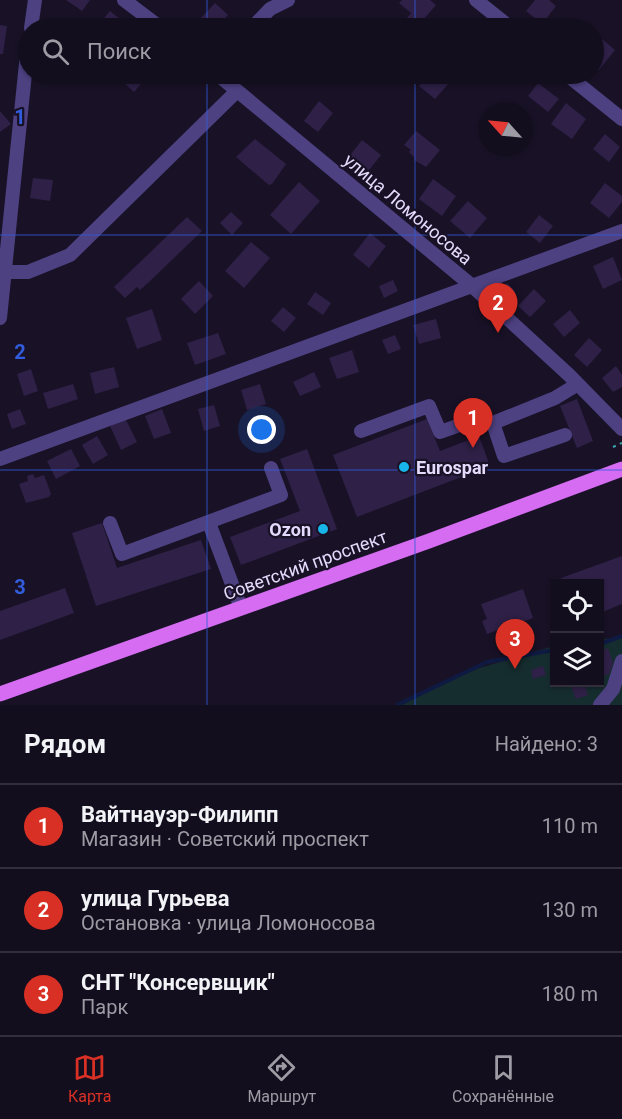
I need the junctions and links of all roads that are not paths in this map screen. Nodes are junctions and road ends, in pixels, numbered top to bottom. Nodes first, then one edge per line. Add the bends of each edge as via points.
1 (35, 0) edge
2 (124, 0) edge
3 (288, 0) edge
4 (476, 0) edge
5 (32, 18) edge
6 (147, 18) edge
7 (261, 18) edge
8 (498, 18) edge
9 (24, 84) edge
10 (229, 84) edge
11 (578, 84) edge
12 (237, 91) junction
13 (622, 119) edge
14 (622, 231) edge
15 (5, 272) junction
16 (471, 285) junction
17 (0, 318) edge
18 (578, 384) junction
19 (493, 423) junction
20 (622, 429) edge
21 (361, 431) dead end
22 (565, 435) dead end
23 (0, 459) edge
24 (271, 468) dead end
25 (622, 469) edge
26 (110, 523) dead end
27 (209, 523) junction
28 (242, 608) junction
29 (622, 661) edge
30 (0, 694) edge
31 (600, 705) edge

1 - 5 street
2 - 6 street
3 - 7 street
4 - 8 street
9 - 15 street
10 - 12 street, улица Ломоносова
11 - 13 street
12 - 15 street via 70,255 28,272
12 - 16 street, улица Ломоносова
14 - 16 street
15 - 17 street
16 - 18 street, улица Ломоносова
16 - 23 street
18 - 19 street via 555,398
18 - 20 street, улица Ломоносова
19 - 21 street via 477,418 440,432 429,406
19 - 22 street via 504,456
24 - 27 street via 282,495
25 - 28 main road, Советский проспект
26 - 27 street via 122,554
27 - 28 street
28 - 30 main road, Советский проспект
29 - 31 street via 613,689

